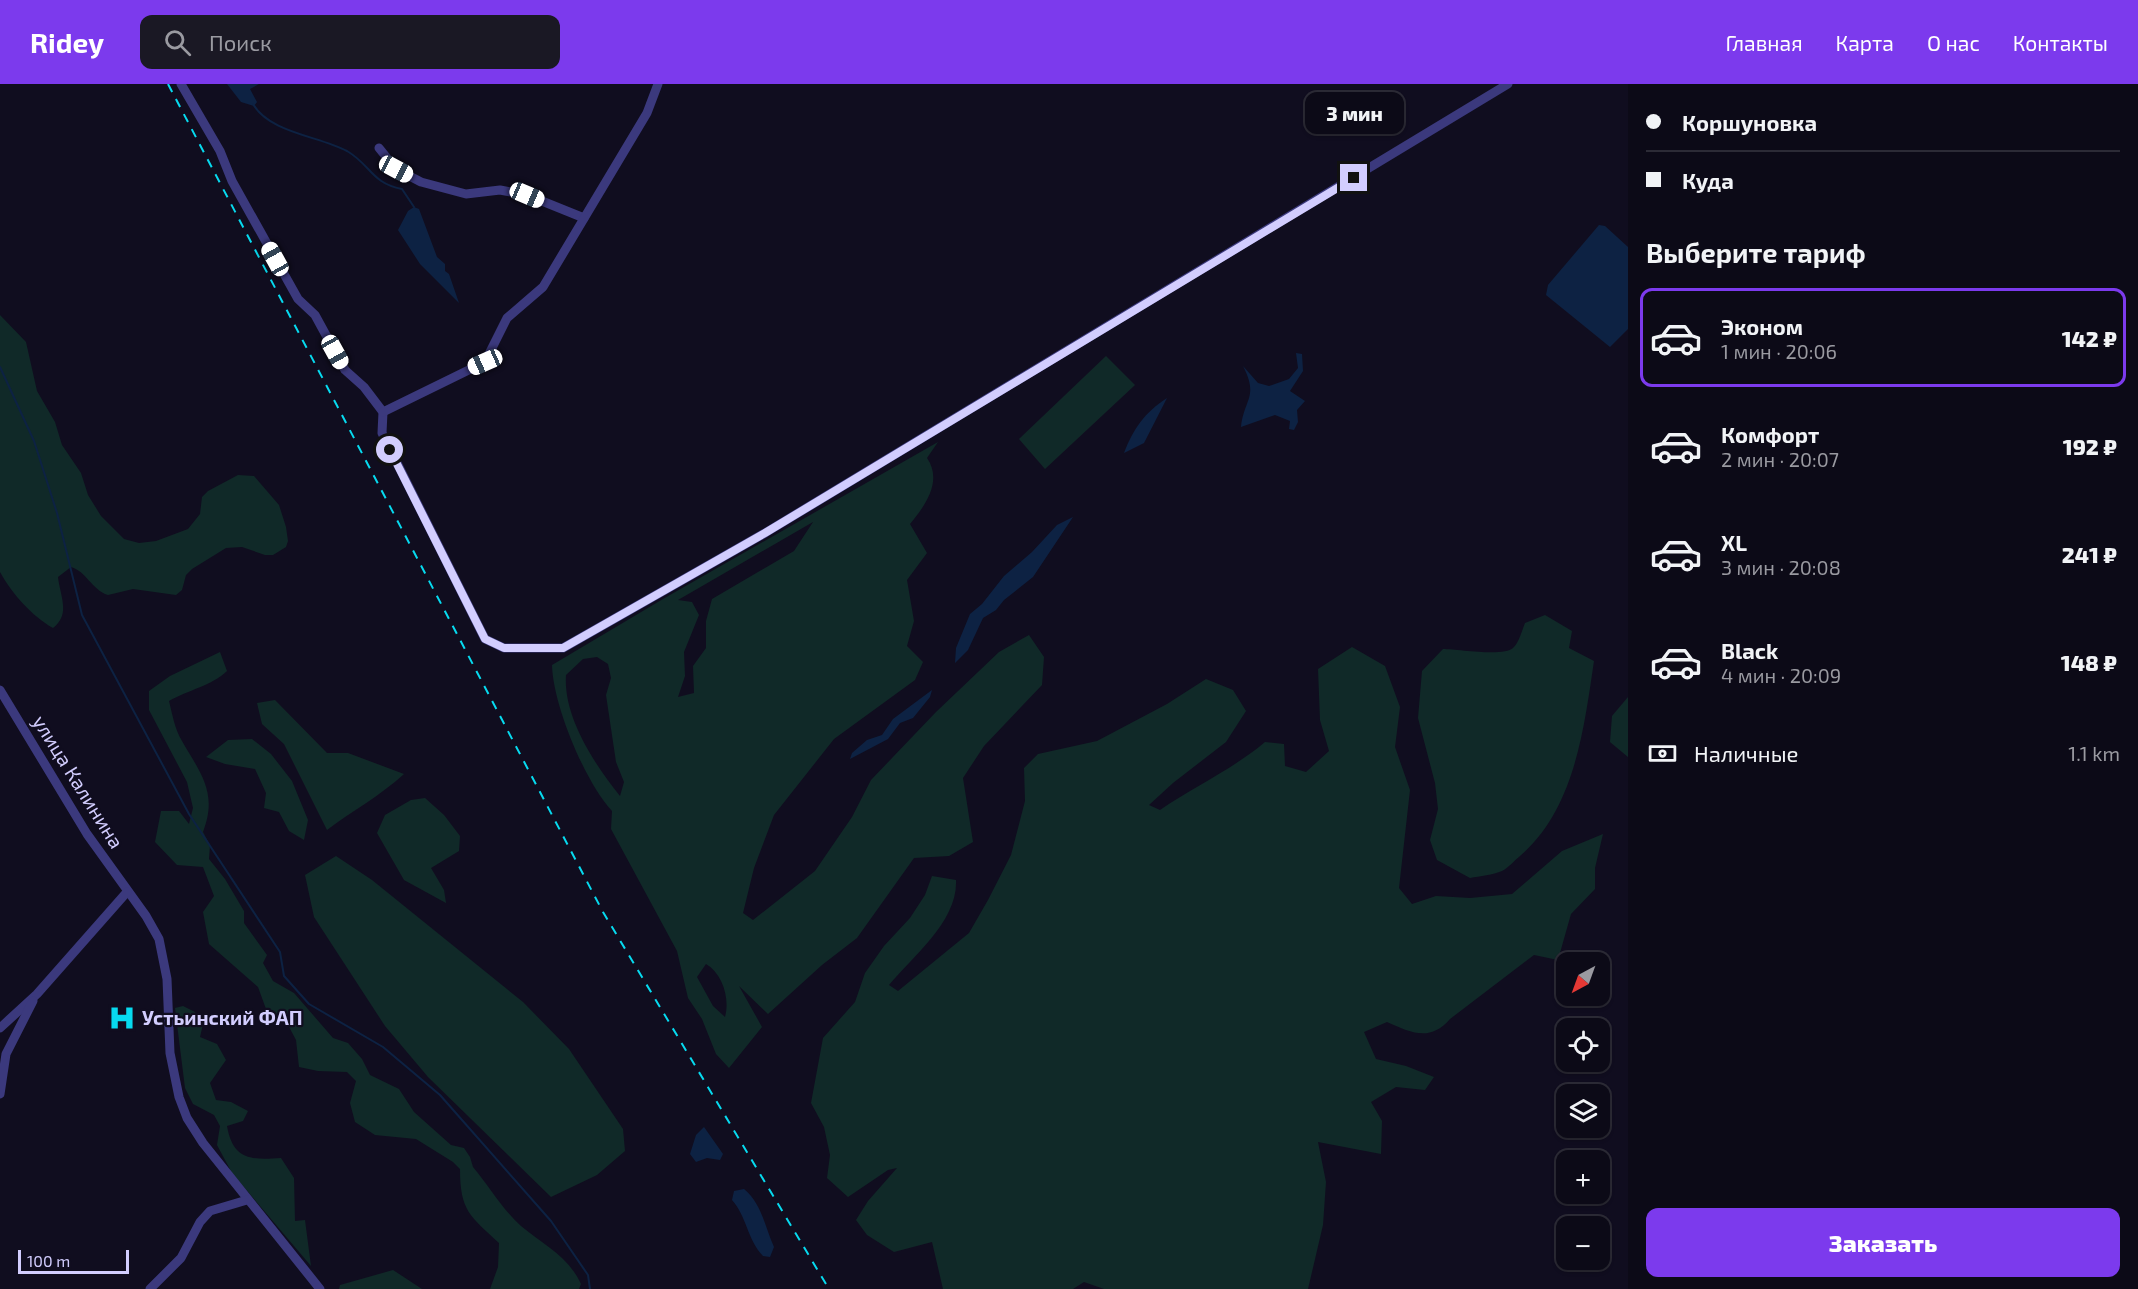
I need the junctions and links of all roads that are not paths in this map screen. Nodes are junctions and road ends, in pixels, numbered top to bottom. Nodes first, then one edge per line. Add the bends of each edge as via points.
1 (181, 84) edge
2 (658, 84) edge
3 (1508, 84) edge
4 (379, 148) dead end
5 (584, 218) junction
6 (382, 412) junction
7 (0, 690) edge
8 (127, 892) junction
9 (37, 994) junction
10 (0, 1028) edge
11 (0, 1094) edge
12 (247, 1200) junction
13 (150, 1289) edge
14 (320, 1289) edge

1 - 6 street via 298,299 315,315 345,370 364,387
2 - 5 street via 647,113
3 - 6 street via 765,533 563,648 504,648 485,639 382,432
4 - 5 street via 396,169 421,182 466,194 500,190 527,195
5 - 6 street via 543,287 507,318 485,362
7 - 8 street, улица Калинина via 68,805
8 - 9 street
8 - 12 street, улица Калинина via 150,924 165,959 170,1053 179,1097 203,1143
9 - 10 street
9 - 11 street via 6,1054
12 - 13 street via 210,1211 182,1258
12 - 14 street, улица Калинина

